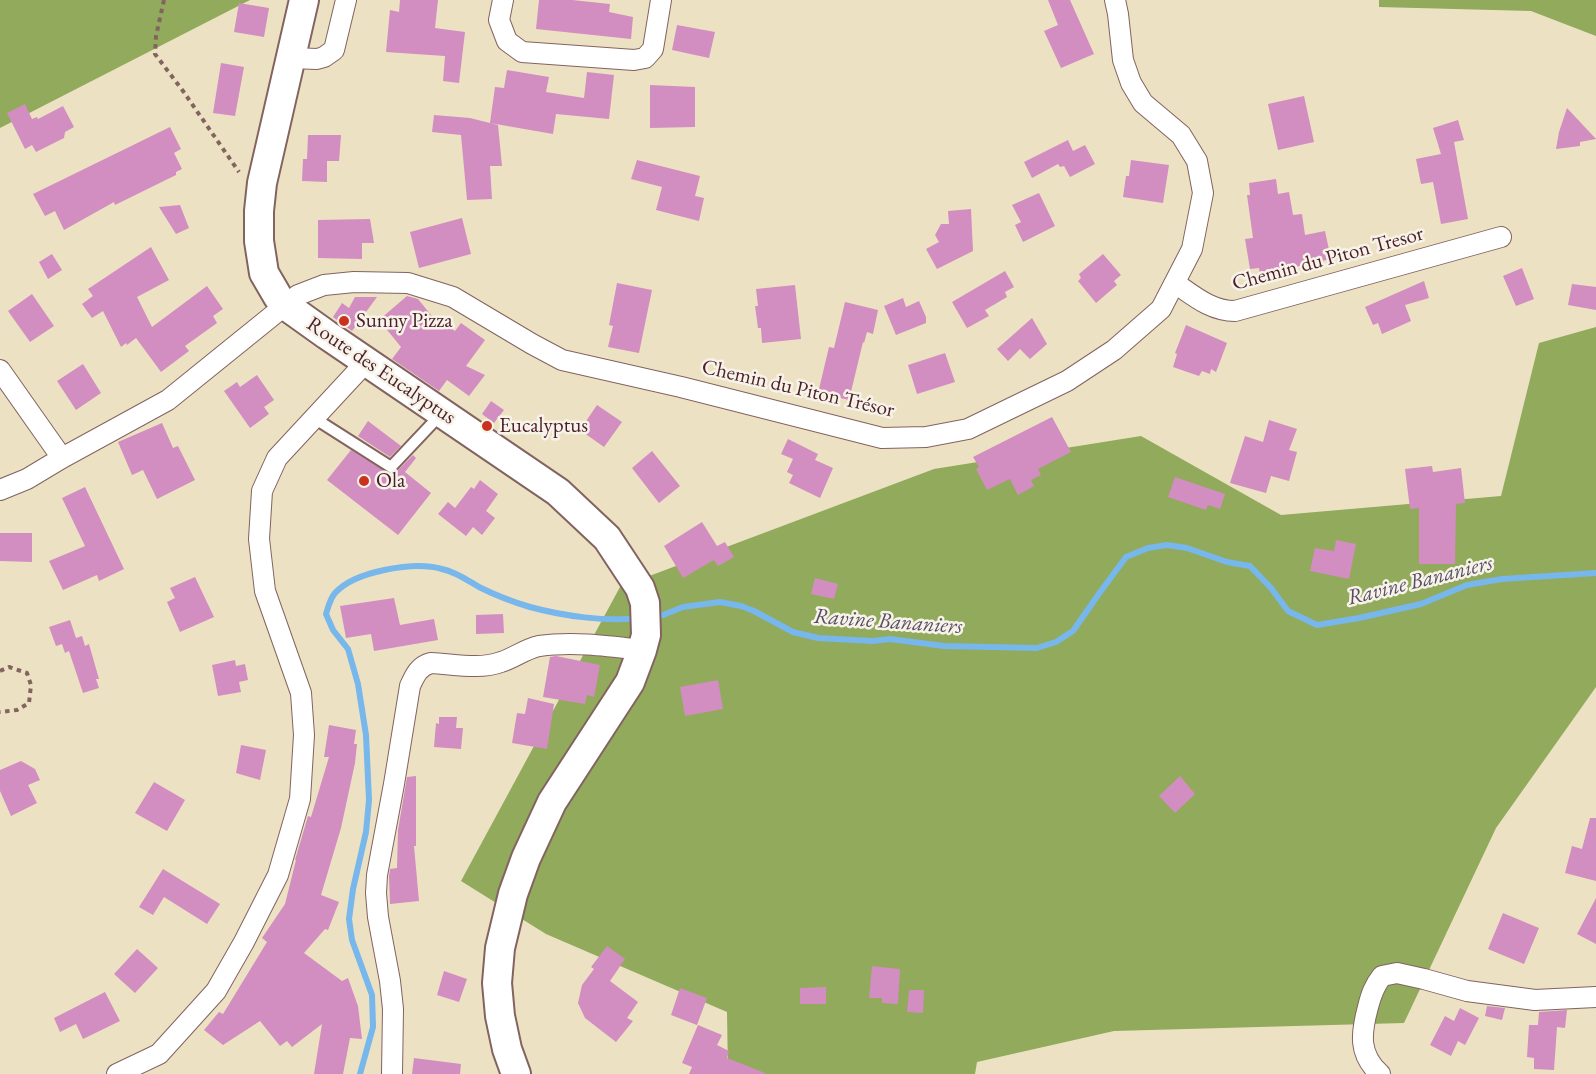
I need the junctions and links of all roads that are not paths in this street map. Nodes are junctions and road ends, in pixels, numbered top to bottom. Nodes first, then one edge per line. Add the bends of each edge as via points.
1 (304, 0) edge
2 (346, 0) edge
3 (502, 0) edge
4 (661, 0) edge
5 (1115, 0) edge
6 (292, 58) junction
7 (1501, 237) dead end
8 (1174, 283) junction
9 (285, 305) junction
10 (367, 361) junction
11 (0, 370) edge
12 (442, 413) junction
13 (314, 418) junction
14 (62, 458) junction
15 (0, 490) edge
16 (644, 643) junction
17 (1596, 997) edge
18 (117, 1074) edge
19 (392, 1074) edge
20 (516, 1074) edge
21 (1380, 1074) edge

1 - 6 main road, Route des Eucalyptus
2 - 6 street via 334,50 317,60
3 - 4 street via 499,20 507,41 522,52 634,60 645,58 652,49
5 - 8 street, Chemin du Piton Trésor via 1123,60 1131,83 1143,103 1181,135 1197,161 1203,193 1192,249
6 - 9 main road, Route des Eucalyptus via 262,183 259,218 264,273
7 - 8 street, Chemin du Piton Tresor via 1235,311 1207,305
8 - 9 street, Chemin du Piton Trésor via 1161,309 1114,350 1067,381 968,429 926,437 882,438 562,360 453,297 408,283 324,285
9 - 10 main road, Route des Eucalyptus
9 - 14 street, Chemin du Piton Trésor via 168,400
10 - 12 main road, Route des Eucalyptus
10 - 13 street
11 - 14 street
12 - 13 lane via 391,467
12 - 16 main road, Route des Eucalyptus via 558,492 607,538 640,588 645,603
13 - 18 street via 276,458 262,491 259,539 264,591 301,693 304,735 300,799 278,875 216,991 159,1054
14 - 15 street, Chemin du Piton Trésor
16 - 19 street via 537,646 486,666 431,663 416,673 410,686 377,875 378,917 393,1010
16 - 20 main road, Route des Eucalyptus via 630,682 552,802 513,894 500,948 497,983 500,1016
17 - 21 street via 1535,1000 1467,991 1398,973 1382,976 1372,990 1362,1030 1364,1050

